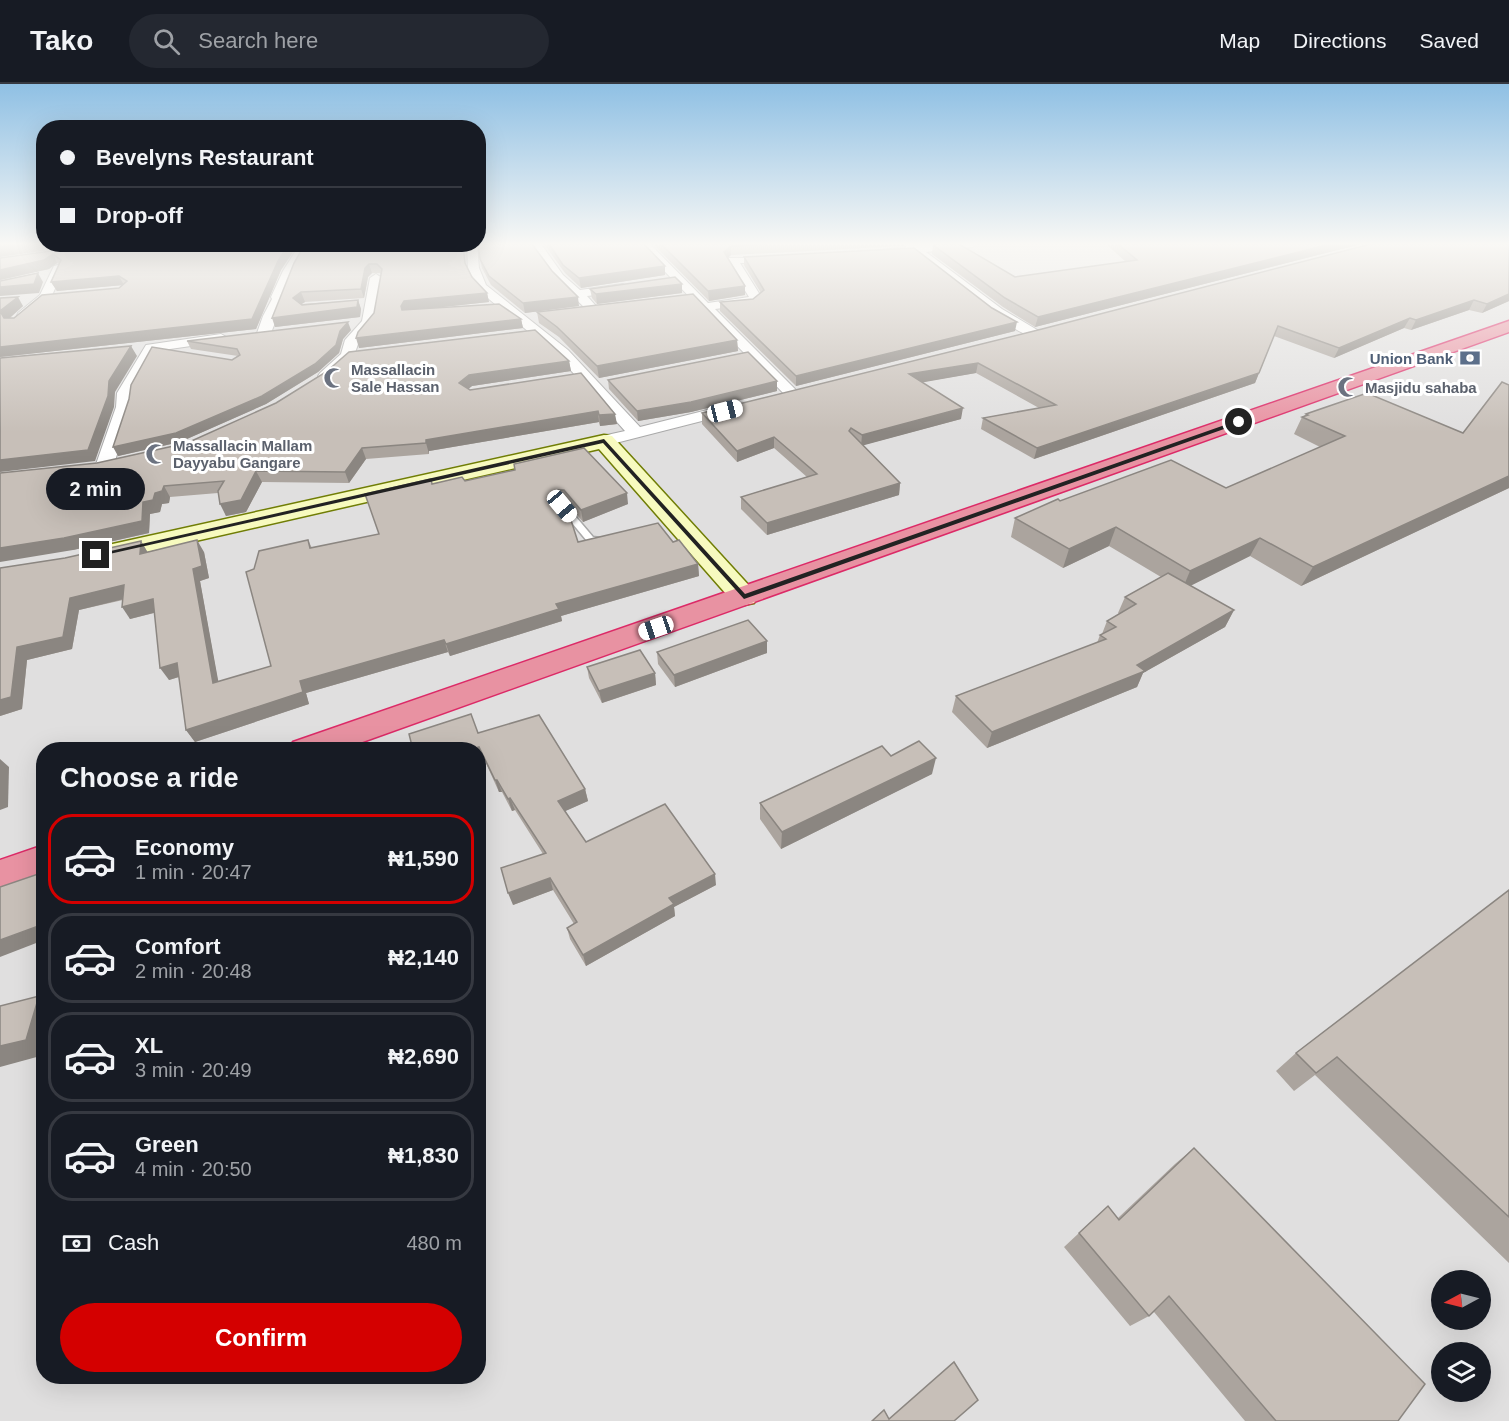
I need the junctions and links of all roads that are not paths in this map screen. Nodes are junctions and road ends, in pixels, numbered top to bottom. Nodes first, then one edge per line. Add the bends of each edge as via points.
1 (37, 306) edge
2 (274, 306) edge
3 (366, 306) edge
4 (595, 306) edge
5 (700, 306) edge
6 (990, 306) edge
7 (506, 307) joint
8 (482, 309) edge
9 (573, 313) edge
10 (542, 316) edge
11 (521, 319) junction
12 (15, 322) edge
13 (368, 322) junction
14 (345, 324) edge
15 (1509, 326) edge
16 (540, 333) junction
17 (518, 336) edge
18 (1509, 338) edge
19 (1011, 340) edge
20 (151, 348) junction
21 (129, 350) edge
22 (751, 354) junction
23 (193, 356) edge
24 (729, 358) edge
25 (564, 380) edge
26 (597, 381) junction
27 (315, 382) edge
28 (792, 394) edge
29 (747, 405) edge
30 (636, 433) junction
31 (604, 441) junction
32 (124, 462) edge
33 (562, 506) edge
34 (616, 539) edge
35 (73, 560) edge
36 (744, 597) junction
37 (327, 742) edge
38 (374, 742) edge
39 (36, 844) edge
40 (0, 856) edge
41 (36, 863) edge
42 (0, 876) edge

1 - 12 street
2 - 20 street via 269,316 270,333
3 - 13 street
4 - 9 street via 600,310
5 - 22 street
6 - 19 street via 1040,332
7 - 8 street
7 - 11 street
10 - 11 street
11 - 16 street
13 - 14 street
13 - 27 street via 352,339 353,356
15 - 36 highway
16 - 17 street
16 - 26 street
18 - 38 highway via 760,609
20 - 21 street
20 - 23 street
20 - 32 street via 125,393 124,407 98,467
22 - 24 street
22 - 28 street
25 - 26 street
26 - 30 street
29 - 30 street
30 - 31 street
31 - 35 street
31 - 36 street via 671,523
33 - 34 lane via 590,539
36 - 37 highway
39 - 40 highway
41 - 42 highway

